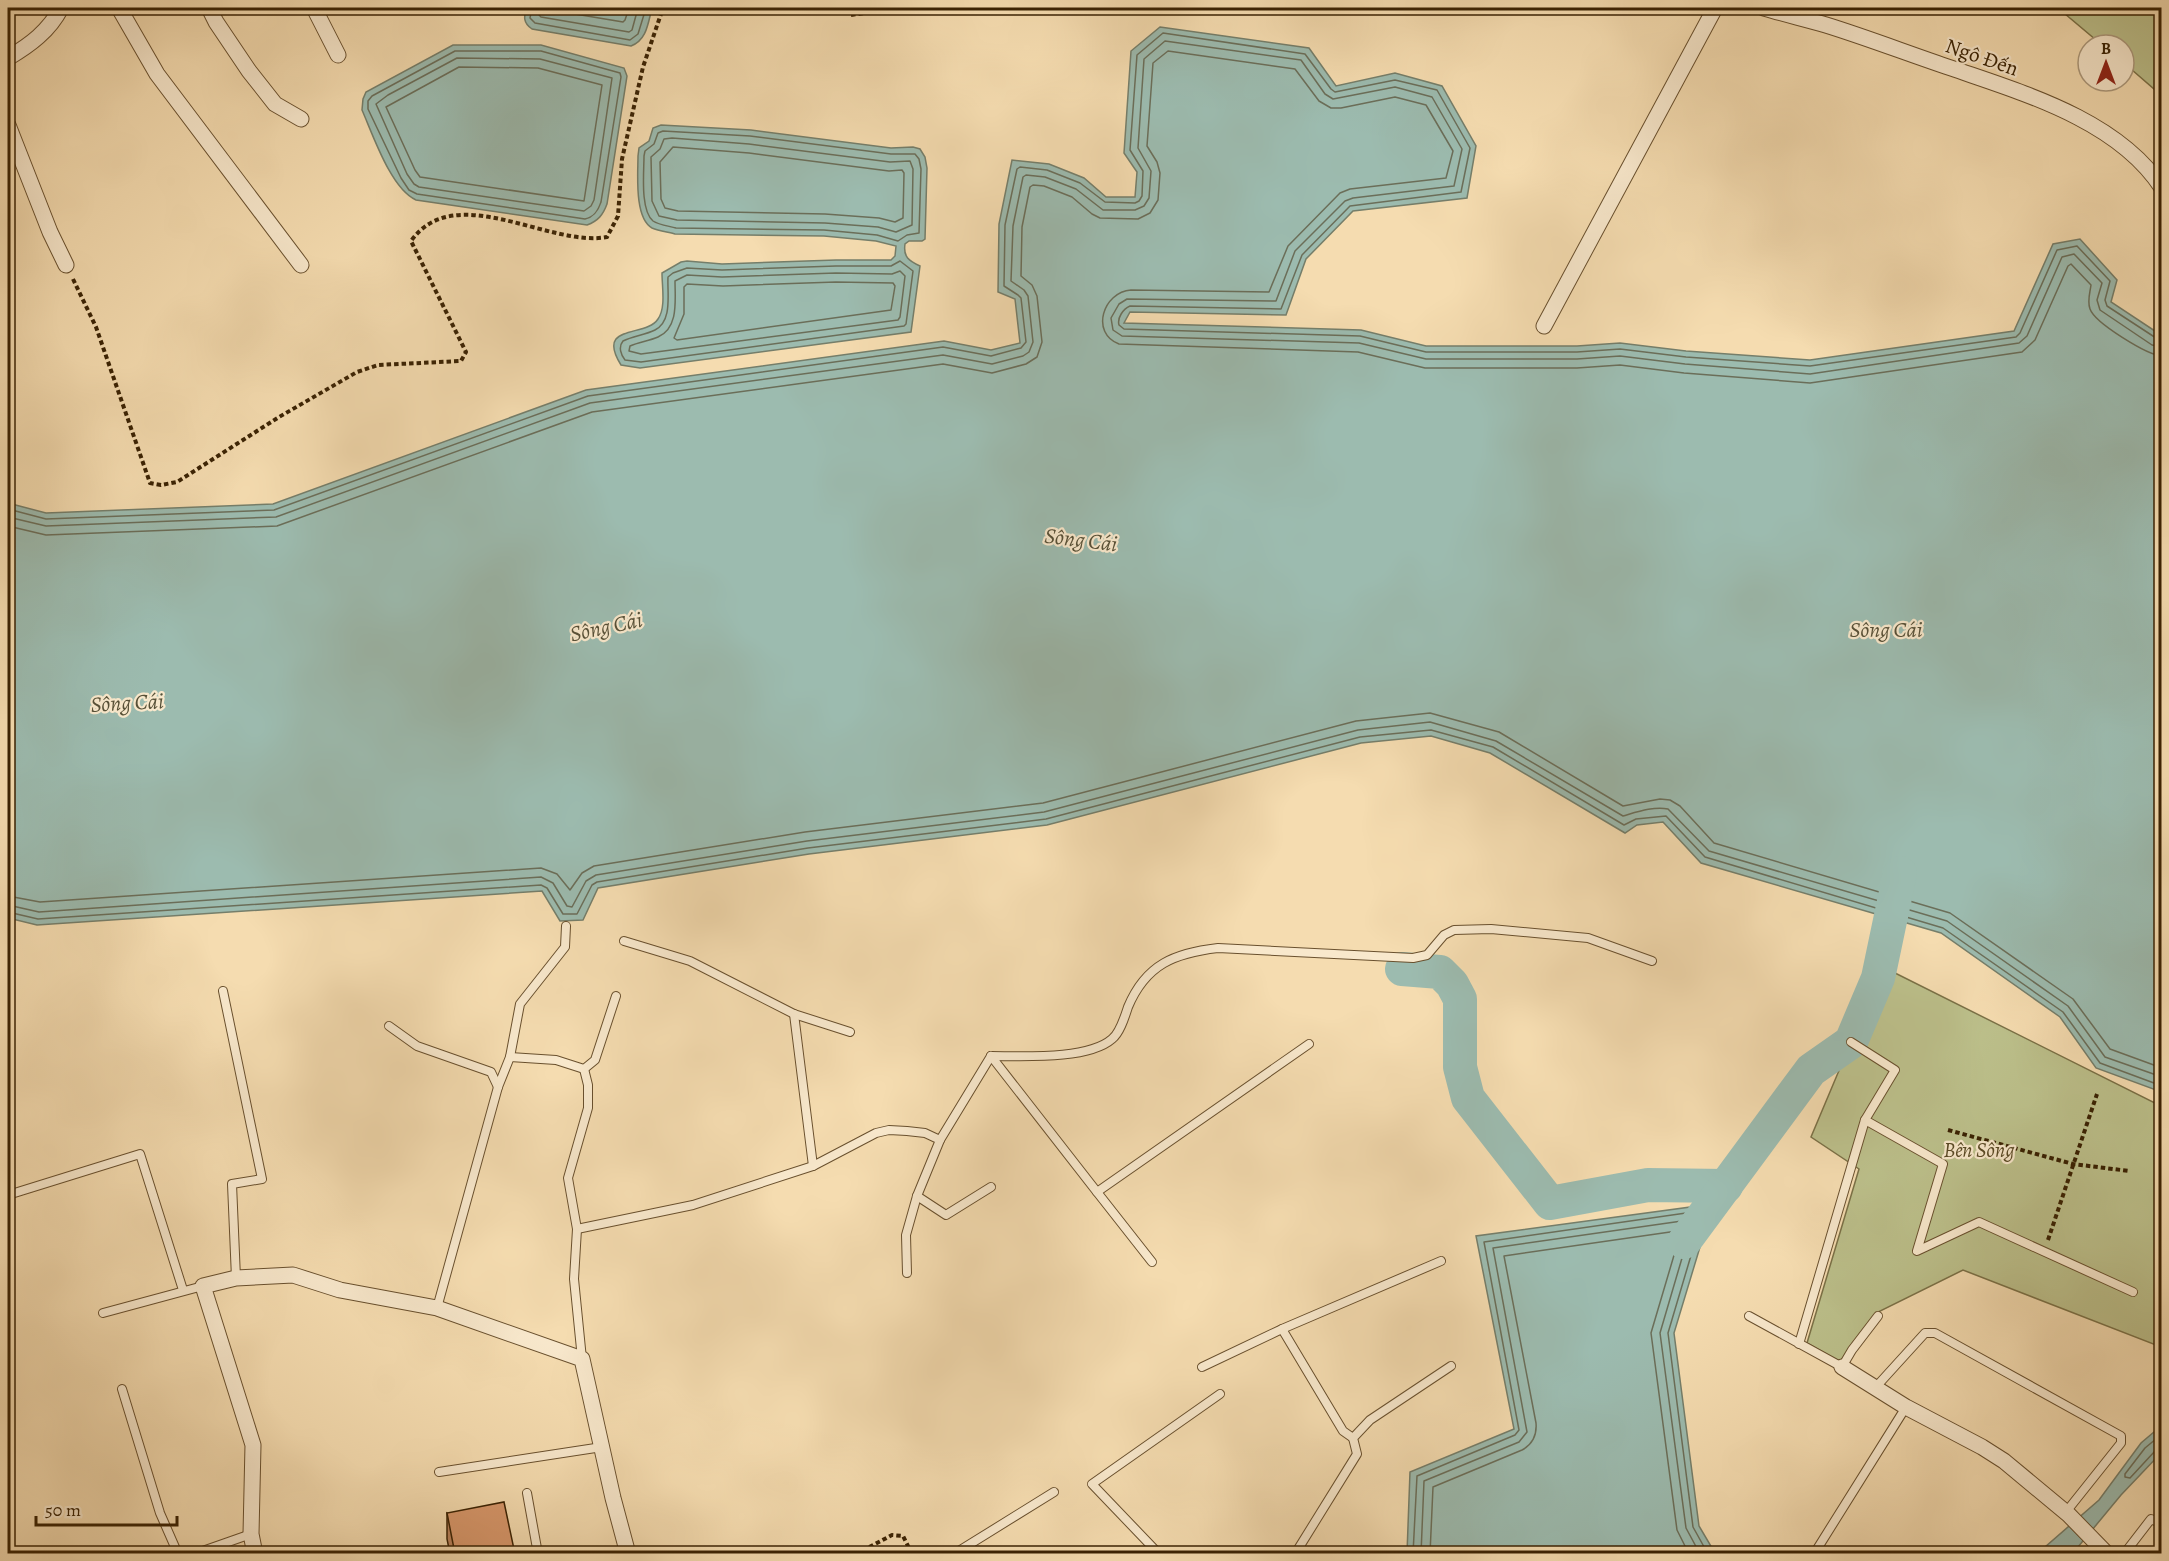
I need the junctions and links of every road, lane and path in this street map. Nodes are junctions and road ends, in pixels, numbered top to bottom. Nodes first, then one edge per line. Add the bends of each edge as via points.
1 (61, 8) edge
2 (118, 8) edge
3 (209, 8) edge
4 (314, 8) edge
5 (663, 8) edge
6 (901, 8) edge
7 (1715, 8) edge
8 (1764, 8) edge
9 (851, 15) dead end
10 (338, 56) dead end
11 (8, 58) edge
12 (301, 119) dead end
13 (8, 125) edge
14 (2162, 188) edge
15 (66, 265) joint
16 (301, 265) dead end
17 (1544, 326) dead end
18 (566, 926) dead end
19 (624, 942) dead end
20 (1652, 961) dead end
21 (223, 991) dead end
22 (616, 996) dead end
23 (794, 1014) junction
24 (389, 1026) dead end
25 (850, 1032) dead end
26 (1851, 1042) dead end
27 (1309, 1044) dead end
28 (991, 1056) junction
29 (510, 1057) junction
30 (584, 1069) junction
31 (498, 1087) junction
32 (2097, 1094) dead end
33 (1865, 1120) junction
34 (1948, 1130) dead end
35 (940, 1140) junction
36 (2073, 1164) junction
37 (813, 1166) junction
38 (2129, 1171) dead end
39 (990, 1187) dead end
40 (1097, 1192) junction
41 (8, 1195) edge
42 (917, 1196) junction
43 (577, 1229) junction
44 (2044, 1252) junction
45 (1441, 1261) dead end
46 (1152, 1262) dead end
47 (907, 1273) dead end
48 (236, 1278) junction
49 (203, 1286) junction
50 (183, 1290) junction
51 (2133, 1292) dead end
52 (437, 1308) junction
53 (103, 1313) dead end
54 (1749, 1316) dead end
55 (1878, 1316) dead end
56 (1282, 1329) junction
57 (1799, 1344) junction
58 (582, 1359) junction
59 (1451, 1366) dead end
60 (1202, 1367) dead end
61 (1842, 1367) junction
62 (1875, 1388) junction
63 (122, 1389) dead end
64 (1220, 1394) dead end
65 (1906, 1407) junction
66 (1353, 1438) junction
67 (602, 1447) junction
68 (439, 1472) dead end
69 (1054, 1492) dead end
70 (527, 1493) dead end
71 (2067, 1514) junction
72 (2162, 1524) edge
73 (251, 1533) junction
74 (2105, 1550) edge
75 (178, 1554) edge
76 (194, 1554) edge
77 (255, 1554) edge
78 (538, 1554) edge
79 (628, 1554) edge
80 (856, 1554) edge
81 (912, 1554) edge
82 (954, 1554) edge
83 (1159, 1554) edge
84 (1294, 1554) edge
85 (1814, 1554) edge
86 (2124, 1554) edge

1 - 11 street via 54,22 35,41
2 - 16 street via 157,74
3 - 12 street via 275,104
4 - 10 street
5 - 15 path via 643,67 622,159 618,216 607,237 592,240 511,220 452,216 419,230 411,242 466,352 461,361 378,365 357,372 177,482 150,483 96,327
6 - 9 path
7 - 17 street
8 - 14 street, Ngô Đến via 1826,25 2063,109 2129,152
13 - 15 street
18 - 29 lane via 565,947 520,1004
19 - 23 lane via 690,961
20 - 28 lane via 1588,938 1491,929 1454,930 1444,935 1427,955 1413,958 1218,948 1190,951 1157,967 1141,982 1113,1039 1100,1046 1049,1056
21 - 48 lane via 262,1179 232,1184
22 - 30 lane via 596,1060
23 - 25 lane
23 - 37 lane
24 - 31 lane via 417,1046 491,1072
26 - 33 lane via 1895,1070
27 - 40 lane
28 - 35 lane
28 - 40 lane
29 - 30 lane via 556,1059
29 - 31 lane
30 - 43 lane via 588,1108 568,1178
31 - 52 lane
32 - 36 path
33 - 44 lane via 1943,1164 1917,1251 1979,1222
33 - 57 lane
34 - 36 path
35 - 37 lane via 925,1133 889,1130 860,1140
35 - 42 lane
36 - 38 path
36 - 44 path
37 - 43 lane via 693,1205
39 - 42 lane via 946,1215
40 - 46 lane
41 - 50 lane via 140,1154
42 - 47 lane via 906,1235
43 - 58 lane via 574,1279
44 - 51 lane
45 - 56 lane
48 - 49 street
48 - 52 street via 293,1275 340,1290
49 - 50 lane
49 - 73 street via 253,1445
50 - 53 lane
52 - 58 street
54 - 57 lane
55 - 61 lane
56 - 60 lane
56 - 66 lane via 1343,1431
57 - 61 lane
58 - 67 street
59 - 66 lane via 1370,1420
61 - 62 street
62 - 65 street
62 - 71 lane via 1925,1333 1935,1334 2121,1436 2121,1443
63 - 75 lane via 160,1513
64 - 83 lane via 1092,1484
65 - 71 street via 2004,1461
65 - 85 lane
66 - 84 lane via 1357,1454
67 - 68 lane
67 - 79 street
69 - 82 lane
70 - 78 lane
71 - 74 street
72 - 86 lane via 2151,1519
73 - 76 lane
73 - 77 street
80 - 81 path via 892,1535 903,1536

